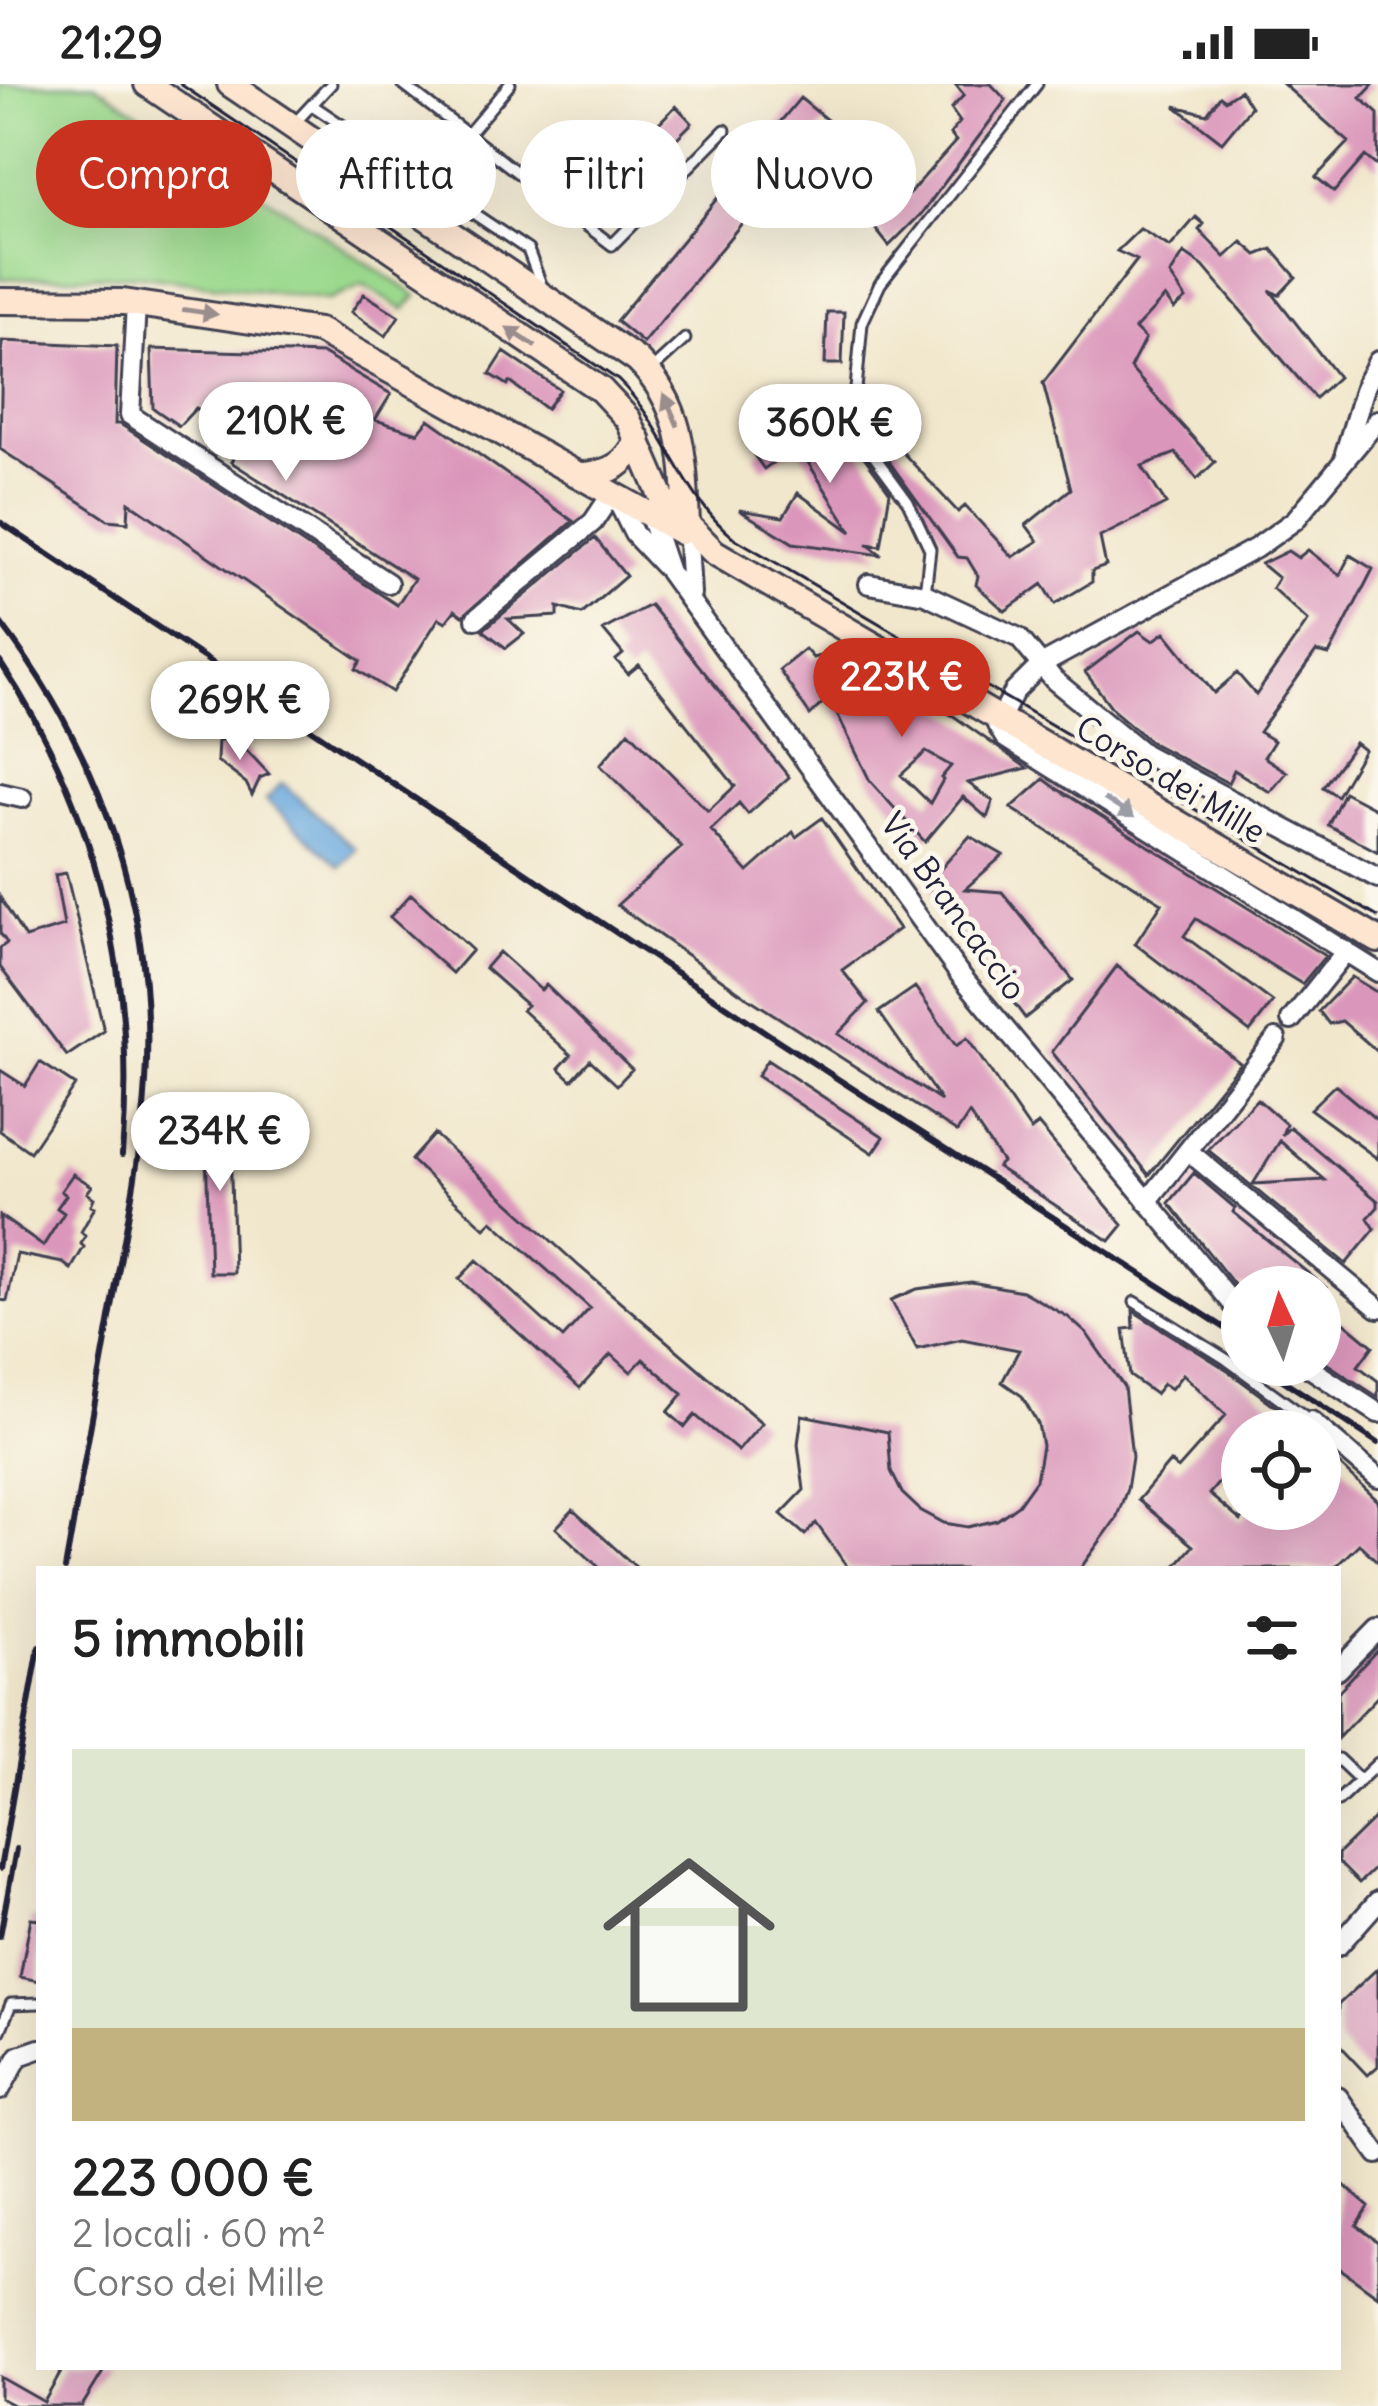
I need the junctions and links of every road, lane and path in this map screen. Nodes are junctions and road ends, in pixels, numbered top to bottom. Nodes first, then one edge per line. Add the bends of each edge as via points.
1 (147, 84) edge
2 (230, 84) edge
3 (331, 84) edge
4 (402, 84) edge
5 (510, 84) edge
6 (1037, 84) edge
7 (312, 105) junction
8 (450, 120) edge
9 (480, 120) edge
10 (292, 125) junction
11 (711, 144) edge
12 (496, 156) edge
13 (546, 298) junction
14 (0, 301) edge
15 (136, 304) junction
16 (685, 339) dead end
17 (1378, 361) edge
18 (649, 372) junction
19 (1378, 420) edge
20 (638, 440) junction
21 (1344, 458) junction
22 (584, 475) junction
23 (613, 492) junction
24 (649, 513) junction
25 (687, 530) junction
26 (669, 572) junction
27 (388, 583) dead end
28 (869, 584) dead end
29 (925, 595) junction
30 (694, 604) junction
31 (476, 619) dead end
32 (1041, 665) junction
33 (999, 716) junction
34 (0, 793) edge
35 (22, 799) dead end
36 (1378, 878) edge
37 (1378, 940) edge
38 (1346, 952) junction
39 (1378, 972) edge
40 (1291, 1020) dead end
41 (1276, 1039) dead end
42 (1188, 1151) junction
43 (1147, 1202) junction
44 (1221, 1290) edge
45 (1135, 1301) dead end
46 (1378, 1308) edge
47 (1337, 1386) edge
48 (1296, 1410) edge
49 (1378, 1413) edge
50 (1341, 1447) edge
51 (1378, 1478) edge
52 (1378, 1629) edge
53 (1341, 1667) edge
54 (1341, 1762) edge
55 (1378, 1763) edge
56 (1360, 1780) junction
57 (1341, 1798) edge
58 (1378, 1901) edge
59 (1341, 1943) edge
60 (36, 2003) edge
61 (0, 2030) edge
62 (36, 2050) edge
63 (0, 2090) edge
64 (1341, 2101) edge
65 (1378, 2154) edge

20 -> 1 street via 601,390
2 - 10 street
3 - 7 lane
4 - 8 lane
5 - 9 lane
6 - 29 lane via 880,284 862,323 858,434 931,549
7 - 10 lane
7 - 13 lane via 528,250
10 - 13 street
11 - 12 lane via 612,245
13 - 18 street
14 - 15 street
15 -> 22 street via 320,331
15 - 27 street via 130,415
16 - 18 lane
17 - 21 street
25 -> 18 street via 679,425
19 - 21 street
20 - 22 street via 621,464
20 - 25 street via 655,487
21 - 32 street via 1295,520 1256,548
22 - 23 street
23 - 24 street
23 - 26 street via 634,535
23 - 31 street via 593,522
24 - 25 street
24 - 26 street, Via Brancaccio
25 - 30 street
25 - 33 street, Corso dei Mille
26 - 30 street, Via Brancaccio
28 - 29 street
29 - 32 street via 1019,638
30 - 43 street, Via Brancaccio via 958,972
32 - 33 street
32 - 36 street via 1144,754
33 - 37 street, Corso dei Mille
33 -> 38 street via 1005,738
34 - 35 street
38 - 39 street
38 - 40 street
41 - 42 street
42 - 43 street
42 - 46 street
43 - 44 street, Via Brancaccio
45 - 48 lane
47 - 49 street
50 - 51 street
52 - 53 street
54 - 56 lane
55 - 56 lane
56 - 57 lane
58 - 59 street
60 - 61 lane via 11,2004
62 - 63 street via 19,2056
64 - 65 street

